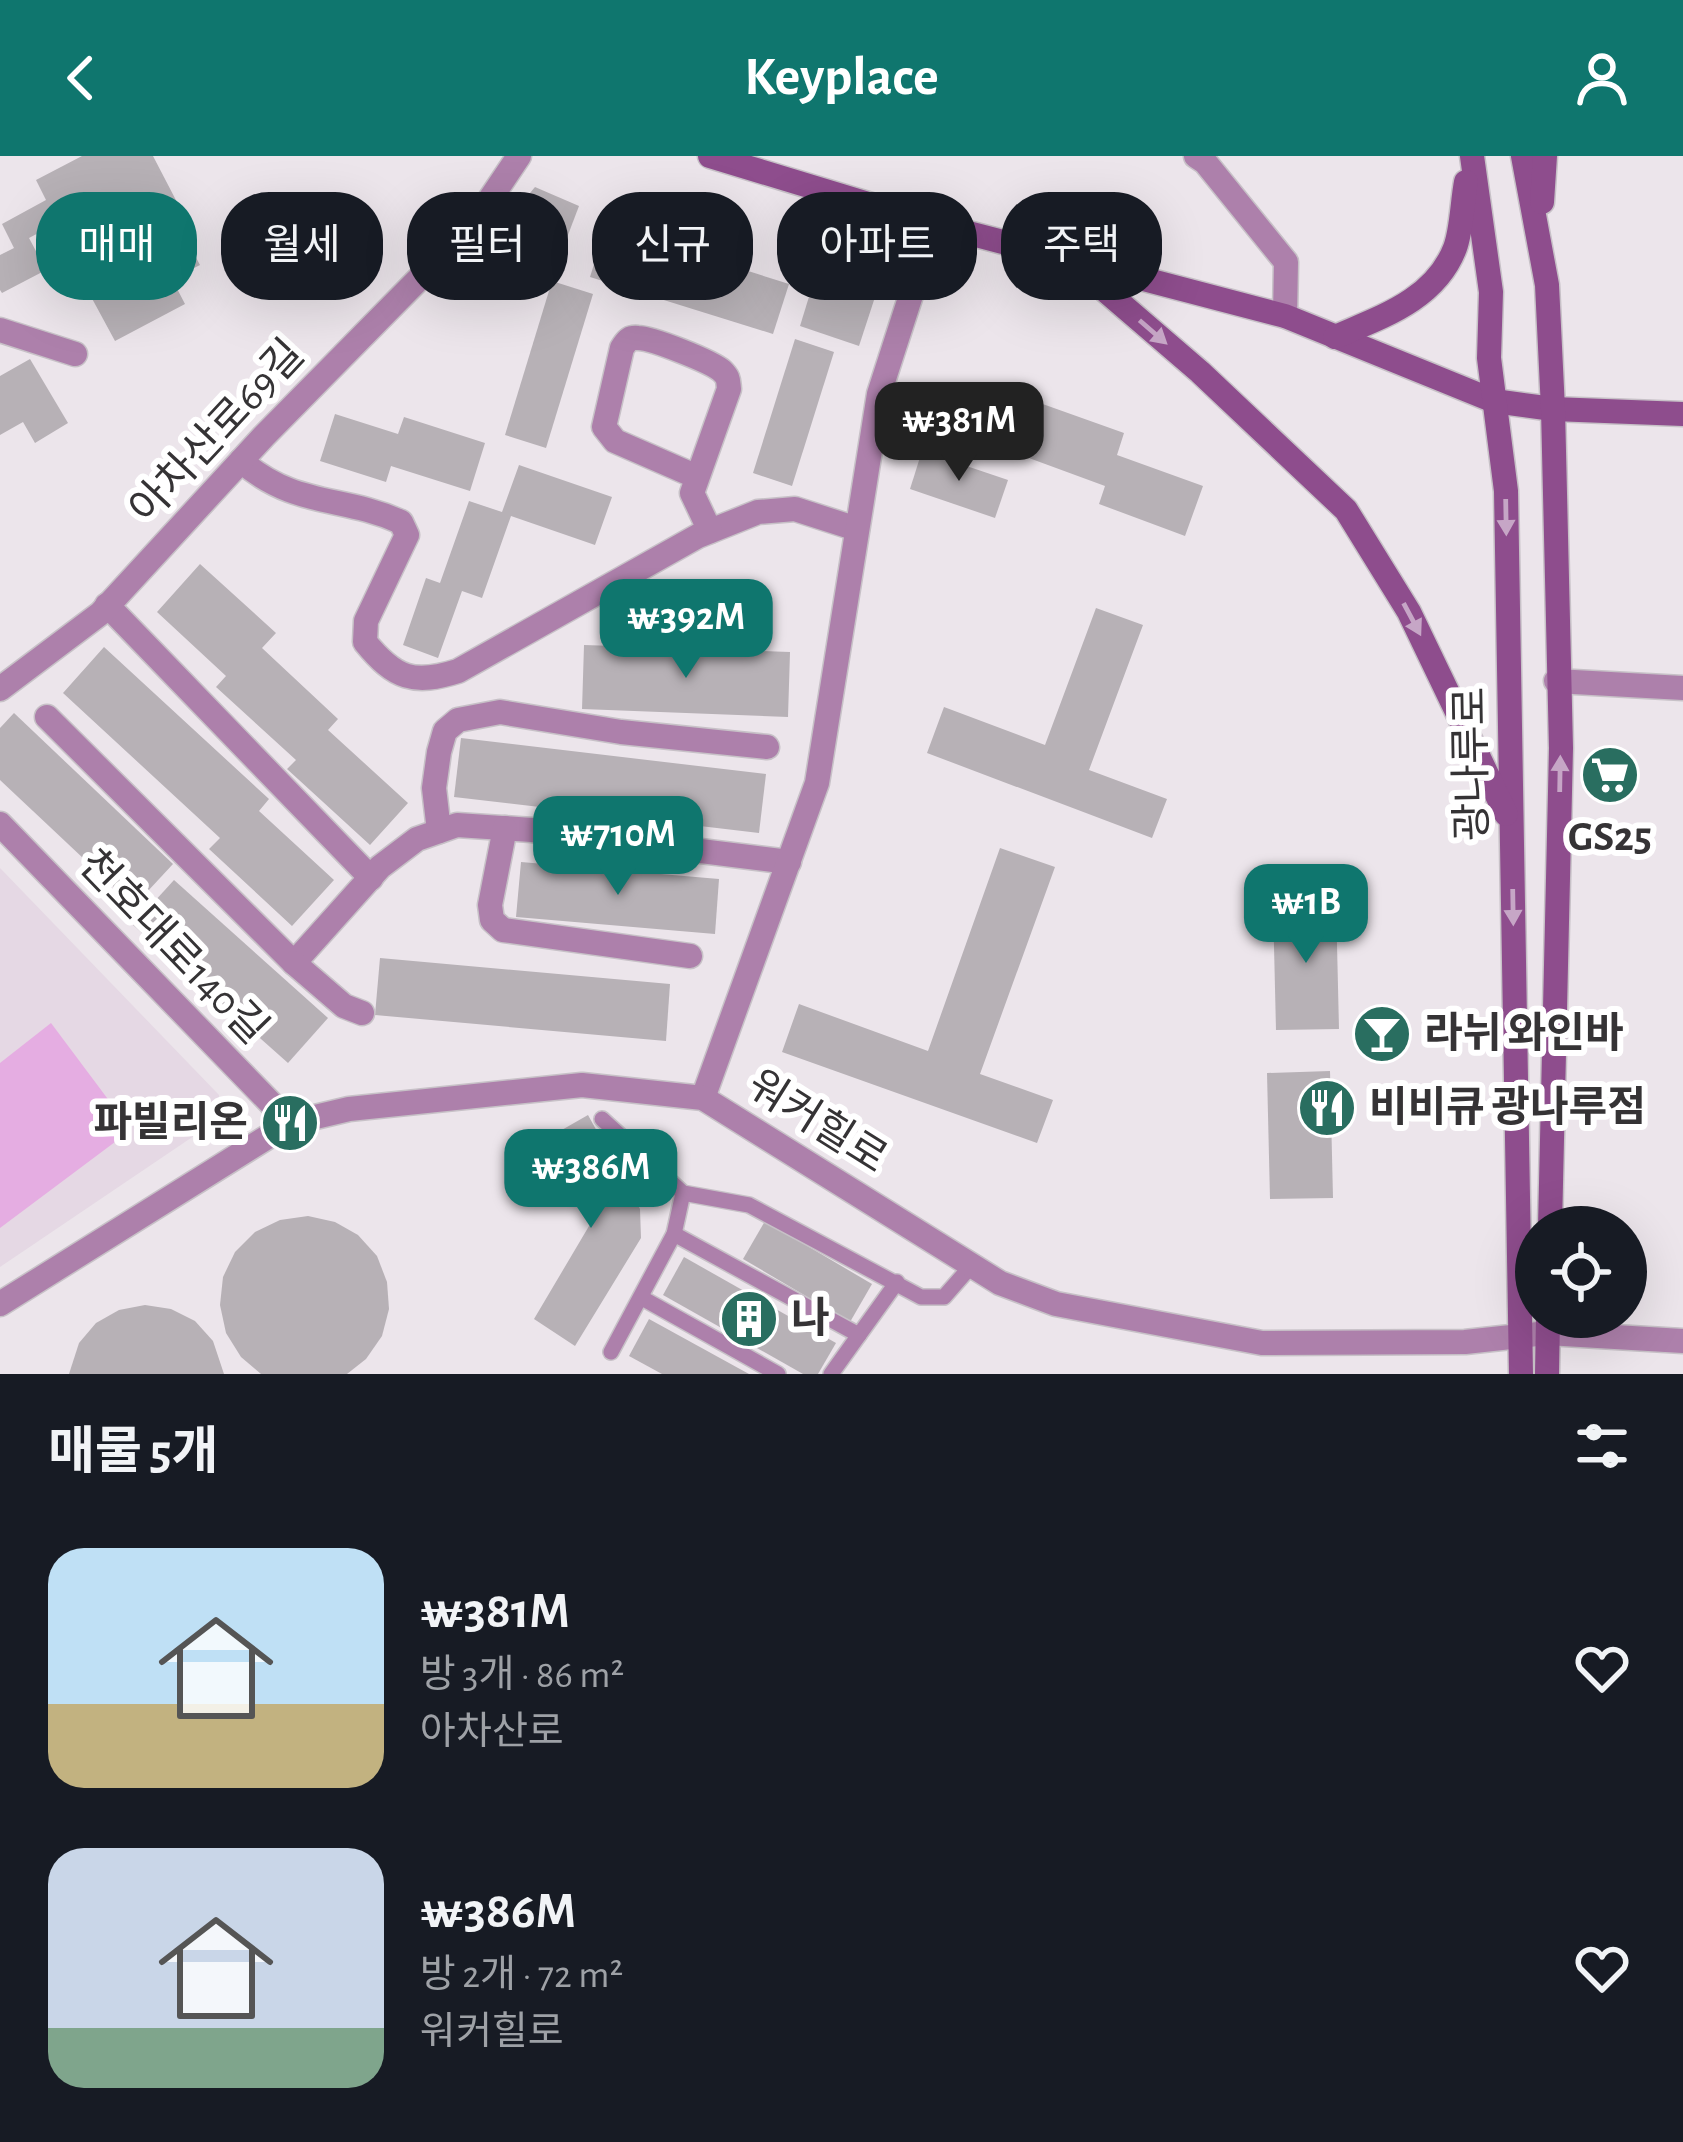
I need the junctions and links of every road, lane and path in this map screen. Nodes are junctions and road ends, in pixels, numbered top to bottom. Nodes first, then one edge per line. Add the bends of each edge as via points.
1 (519, 156) edge
2 (710, 156) edge
3 (1196, 156) edge
4 (1471, 156) edge
5 (1523, 156) edge
6 (1545, 156) edge
7 (829, 192) edge
8 (1540, 229) junction
9 (1162, 282) edge
10 (909, 300) edge
11 (1117, 300) edge
12 (1285, 316) junction
13 (0, 330) edge
14 (1335, 338) junction
15 (75, 354) dead end
16 (1494, 400) junction
17 (1553, 409) junction
18 (1683, 414) edge
19 (241, 460) junction
20 (695, 476) junction
21 (857, 529) junction
22 (710, 531) junction
23 (107, 605) junction
24 (1556, 681) junction
25 (1683, 688) edge
26 (0, 689) edge
27 (47, 717) dead end
28 (767, 747) dead end
29 (0, 824) edge
30 (1512, 826) junction
31 (505, 828) junction
32 (439, 831) junction
33 (789, 862) junction
34 (370, 878) junction
35 (689, 956) dead end
36 (294, 963) junction
37 (362, 1013) dead end
38 (703, 1097) junction
39 (602, 1119) dead end
40 (290, 1123) junction
41 (682, 1193) junction
42 (1532, 1206) edge
43 (1550, 1206) edge
44 (674, 1234) junction
45 (972, 1265) junction
46 (897, 1282) junction
47 (642, 1298) junction
48 (0, 1304) edge
49 (1515, 1333) edge
50 (859, 1335) junction
51 (1535, 1338) edge
52 (1541, 1338) edge
53 (1647, 1338) edge
54 (1683, 1341) edge
55 (611, 1352) dead end
56 (778, 1374) edge
57 (830, 1374) edge
58 (1521, 1374) edge
59 (1547, 1374) edge

1 - 19 street, 아차산로69길 via 474,223
2 - 7 main road
3 - 12 street via 1286,262
4 - 14 main road via 1455,248 1430,286 1408,305
4 - 16 main road, 광나루로 via 1491,292
5 - 8 main road, 광나루로
6 - 8 main road
8 - 17 main road, 광나루로
9 - 12 main road
10 - 21 street via 879,394
11 -> 30 main road via 1346,510 1409,612
12 - 14 main road
13 - 15 street
14 - 16 main road
16 - 17 main road
16 -> 30 main road, 광나루로 via 1506,491
17 - 18 main road
17 - 24 main road, 광나루로
19 - 22 street via 274,486 401,522 407,535 366,621 365,643 408,679 458,671
19 - 23 street, 아차산로69길
20 - 20 street via 728,379 694,358 628,340 604,427 615,441
20 - 22 street via 692,493
21 - 22 street via 795,509 758,512
21 - 33 street via 817,783
23 - 26 street, 아차산로69길
23 - 34 street
24 - 25 street
43 -> 24 main road, 광나루로
27 - 36 street
28 - 32 street via 500,712 458,719 439,752
29 - 40 street, 천호대로140길
30 -> 42 main road, 광나루로
31 - 32 street
31 - 33 street
31 - 35 street via 490,905 503,929
32 - 34 street
33 - 38 street
34 - 36 street
36 - 37 street
38 - 40 street, 워커힐로 via 582,1085 349,1109
38 - 45 street, 워커힐로
39 - 41 lane
40 - 48 street, 워커힐로
41 - 44 lane
41 - 46 lane via 749,1205
44 - 47 lane
44 - 50 lane
45 - 46 lane via 944,1297 921,1297
45 - 49 street, 워커힐로 via 1056,1304 1262,1343 1465,1342
46 - 50 lane
47 - 55 lane
47 - 56 lane
50 - 57 lane
51 - 58 main road, 광나루로
52 - 59 main road, 광나루로
53 - 54 street, 워커힐로

